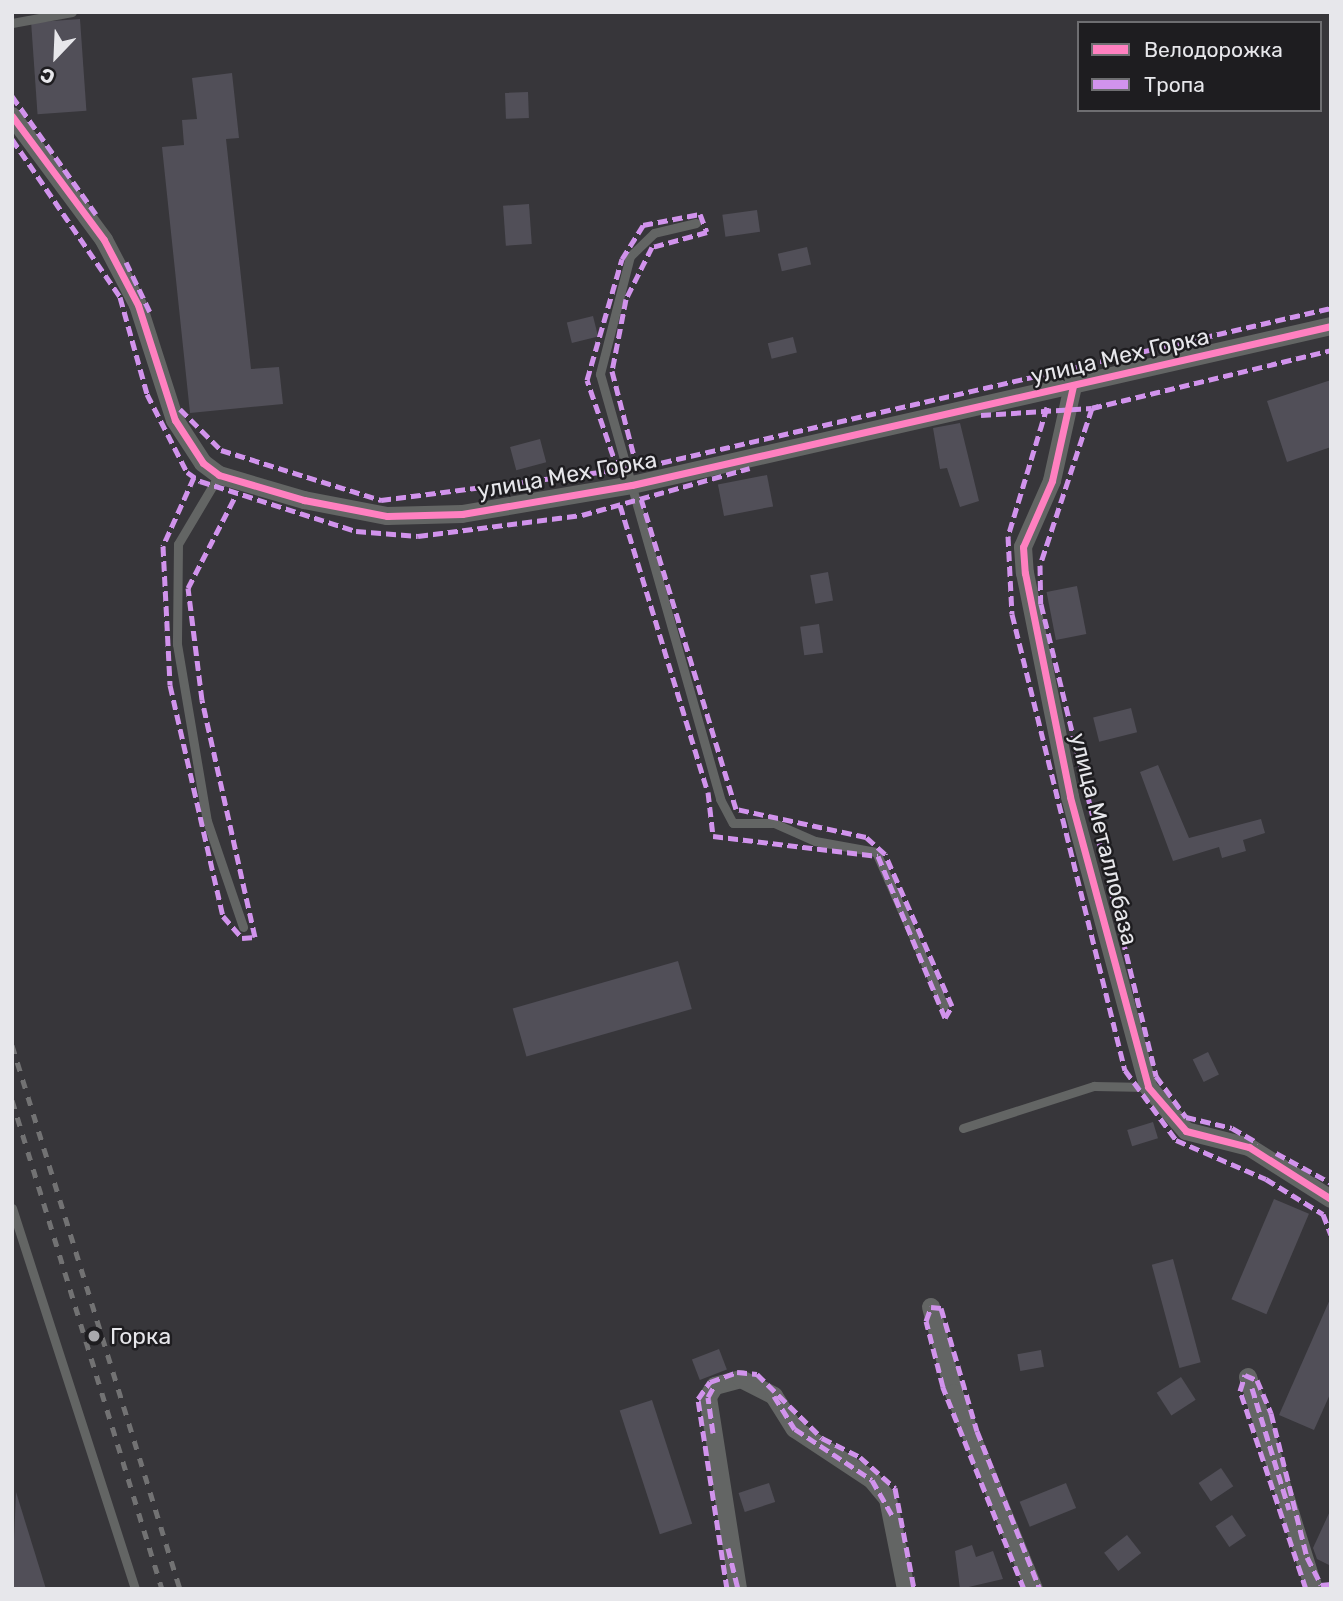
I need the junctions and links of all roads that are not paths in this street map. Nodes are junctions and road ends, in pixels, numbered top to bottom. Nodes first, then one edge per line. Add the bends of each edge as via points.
1 (72, 12) edge
2 (12, 23) edge
3 (12, 116) edge
4 (696, 223) dead end
5 (1331, 326) edge
6 (1073, 386) junction
7 (219, 475) junction
8 (632, 485) junction
9 (243, 927) dead end
10 (944, 1006) dead end
11 (1148, 1087) junction
12 (963, 1128) dead end
13 (1331, 1199) edge
14 (12, 1208) edge
15 (931, 1307) dead end
16 (1248, 1377) dead end
17 (135, 1589) edge
18 (738, 1589) edge
19 (906, 1589) edge
20 (1034, 1589) edge
21 (1314, 1589) edge

1 - 2 lane
3 - 7 street, улица Мех Горка via 104,240 138,305 175,420 190,450
4 - 8 lane via 654,233 638,244 615,312 600,374
5 - 6 street, улица Мех Горка
6 - 8 street, улица Мех Горка
6 - 11 street, улица Металлобаза via 1052,481 1023,547 1025,573 1070,797
7 - 8 street, улица Мех Горка via 387,516 462,514
7 - 9 lane via 178,544 177,644 207,821
8 - 10 lane via 651,572 727,819 775,823 815,841 876,852
11 - 12 lane via 1094,1086
11 - 13 street, улица Металлобаза via 1186,1131 1249,1147
14 - 17 lane
15 - 20 street via 954,1393
16 - 21 street
18 - 19 street via 708,1397 715,1386 741,1379 763,1387 795,1429 872,1480 888,1499

